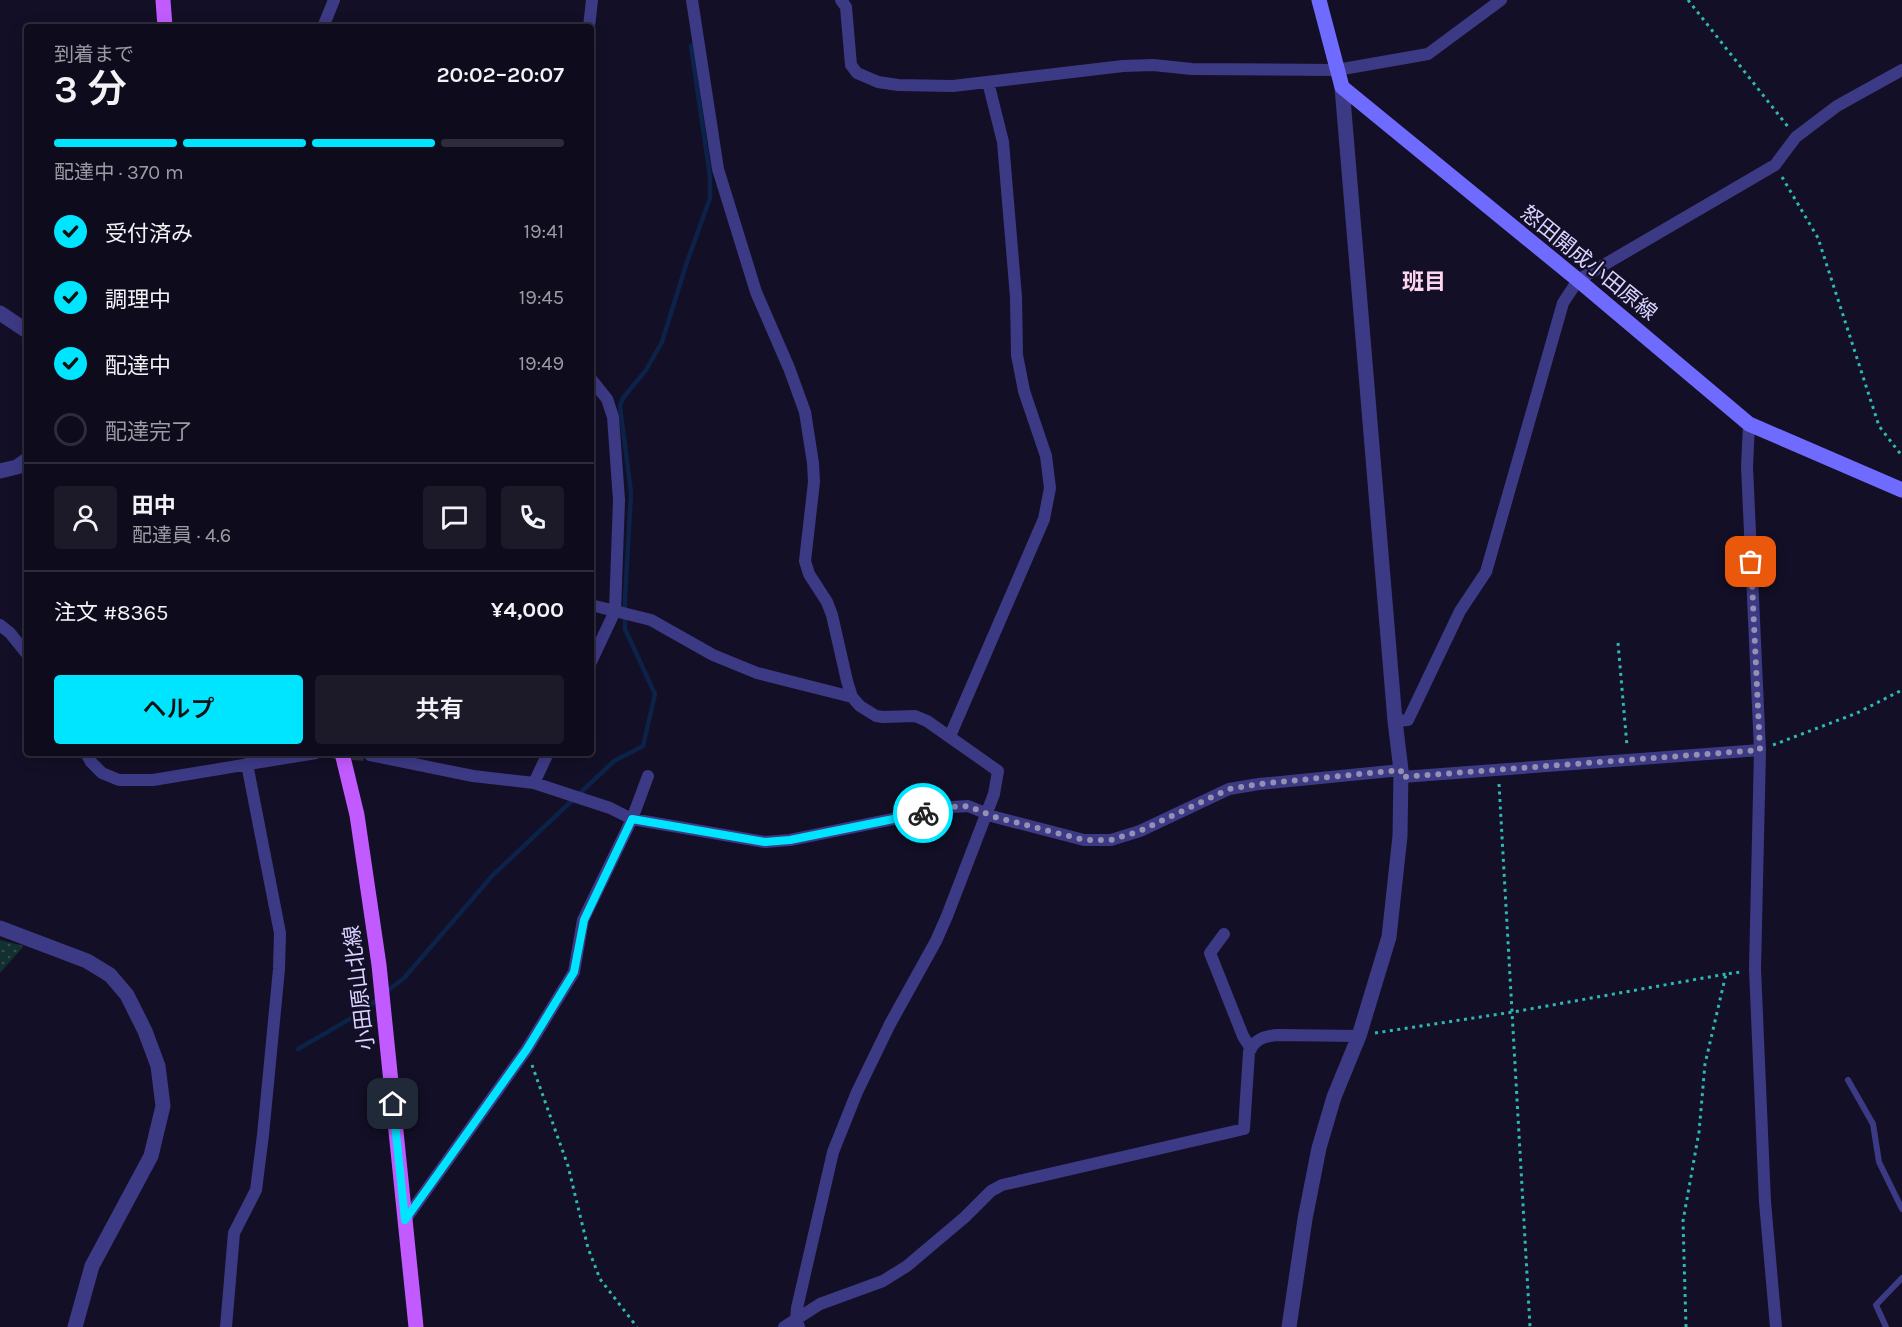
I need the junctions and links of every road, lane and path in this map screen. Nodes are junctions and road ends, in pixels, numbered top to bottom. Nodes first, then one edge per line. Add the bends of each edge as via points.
1 (164, 0) edge
2 (334, 0) edge
3 (592, 0) edge
4 (692, 0) edge
5 (841, 0) edge
6 (1319, 0) edge
7 (1501, 0) edge
8 (1688, 0) edge
9 (165, 24) edge
10 (324, 24) edge
11 (589, 24) edge
12 (1337, 70) junction
13 (1902, 70) edge
14 (988, 82) junction
15 (1342, 87) junction
16 (1796, 137) junction
17 (1775, 165) junction
18 (1578, 280) junction
19 (0, 313) edge
20 (24, 329) edge
21 (594, 383) edge
22 (1749, 424) junction
23 (1902, 456) edge
24 (24, 462) edge
25 (0, 471) edge
26 (1902, 490) edge
27 (594, 606) edge
28 (615, 611) junction
29 (0, 625) edge
30 (1617, 643) dead end
31 (24, 650) edge
32 (594, 656) edge
33 (1902, 690) edge
34 (852, 697) junction
35 (1395, 721) junction
36 (950, 736) junction
37 (1760, 750) junction
38 (88, 756) edge
39 (297, 756) edge
40 (343, 756) edge
41 (375, 756) edge
42 (547, 756) edge
43 (1629, 761) junction
44 (247, 764) junction
45 (1498, 770) junction
46 (1401, 773) junction
47 (648, 776) dead end
48 (534, 783) junction
49 (987, 813) junction
50 (632, 819) junction
51 (0, 928) edge
52 (1224, 934) dead end
53 (1755, 969) junction
54 (1726, 974) junction
55 (1513, 1012) junction
56 (1359, 1036) junction
57 (527, 1049) junction
58 (1251, 1049) junction
59 (1848, 1080) dead end
60 (1902, 1209) edge
61 (405, 1220) junction
62 (1902, 1278) edge
63 (798, 1323) edge
64 (75, 1327) edge
65 (226, 1327) edge
66 (416, 1327) edge
67 (637, 1327) edge
68 (784, 1327) edge
69 (1289, 1327) edge
70 (1530, 1327) edge
71 (1686, 1327) edge
72 (1776, 1327) edge
73 (1886, 1327) edge

1 - 9 main road
2 - 10 street
3 - 11 street
4 - 34 street via 718,169 756,292 805,412 814,482 805,561 830,608
5 - 14 street via 846,7 851,65 867,79 931,86
6 - 12 main road
7 - 12 street via 1428,54
8 - 16 path
12 - 14 street via 1123,66
12 - 15 main road
13 - 16 street via 1837,106
14 - 36 street via 1003,142 1017,297 1017,355 1024,391 1046,456 1050,488 1044,519
15 - 18 main road, 怒田開成小田原線
15 - 35 street
16 - 17 street
17 - 18 street
17 - 23 path via 1818,238 1879,426
18 - 22 main road, 怒田開成小田原線
18 - 35 street via 1563,303 1486,572 1460,611 1408,720
19 - 20 street
21 - 28 street via 607,399 613,417 620,500
22 - 26 main road, 怒田開成小田原線
22 - 37 street via 1747,467
24 - 25 street
27 - 28 street
28 - 32 street
28 - 34 street via 651,620 713,655 757,673
29 - 31 street
30 - 43 path
33 - 37 path via 1857,713
34 - 36 street via 876,716 915,716
35 - 46 street
36 - 49 street via 998,771
37 - 43 street
37 - 53 street
38 - 44 street via 102,773 119,780 153,780
39 - 44 street
40 - 61 main road, 小田原山北線 via 357,815 381,986
41 - 48 street via 473,776
42 - 48 street
43 - 45 street
44 - 65 street via 280,933 279,969 256,1190 234,1233
45 - 46 street
45 - 55 path
46 - 49 street via 1229,789 1140,831 1111,840 1084,840
46 - 56 street via 1400,836 1389,937
47 - 50 street
48 - 50 street
49 - 50 street via 968,806 952,807 765,842
49 - 63 street via 947,916 885,1034 833,1152 797,1308
50 - 57 street via 584,920 574,972
51 - 64 street via 87,961 110,975 127,995 158,1066 163,1106 151,1156 92,1266
52 - 58 street via 1210,953
53 - 54 path
53 - 72 street via 1765,1202
54 - 55 path
54 - 71 path via 1705,1064 1699,1132 1683,1221
55 - 56 path
55 - 70 path
56 - 58 street via 1267,1035
56 - 69 street via 1334,1097 1319,1148
57 - 61 street
57 - 67 path via 568,1167 588,1248 600,1279
58 - 63 street via 1244,1129 1002,1185 907,1266 883,1281 820,1304
59 - 60 lane via 1873,1124 1879,1162
61 - 66 main road, 小田原山北線
62 - 73 lane via 1876,1305
63 - 68 street

